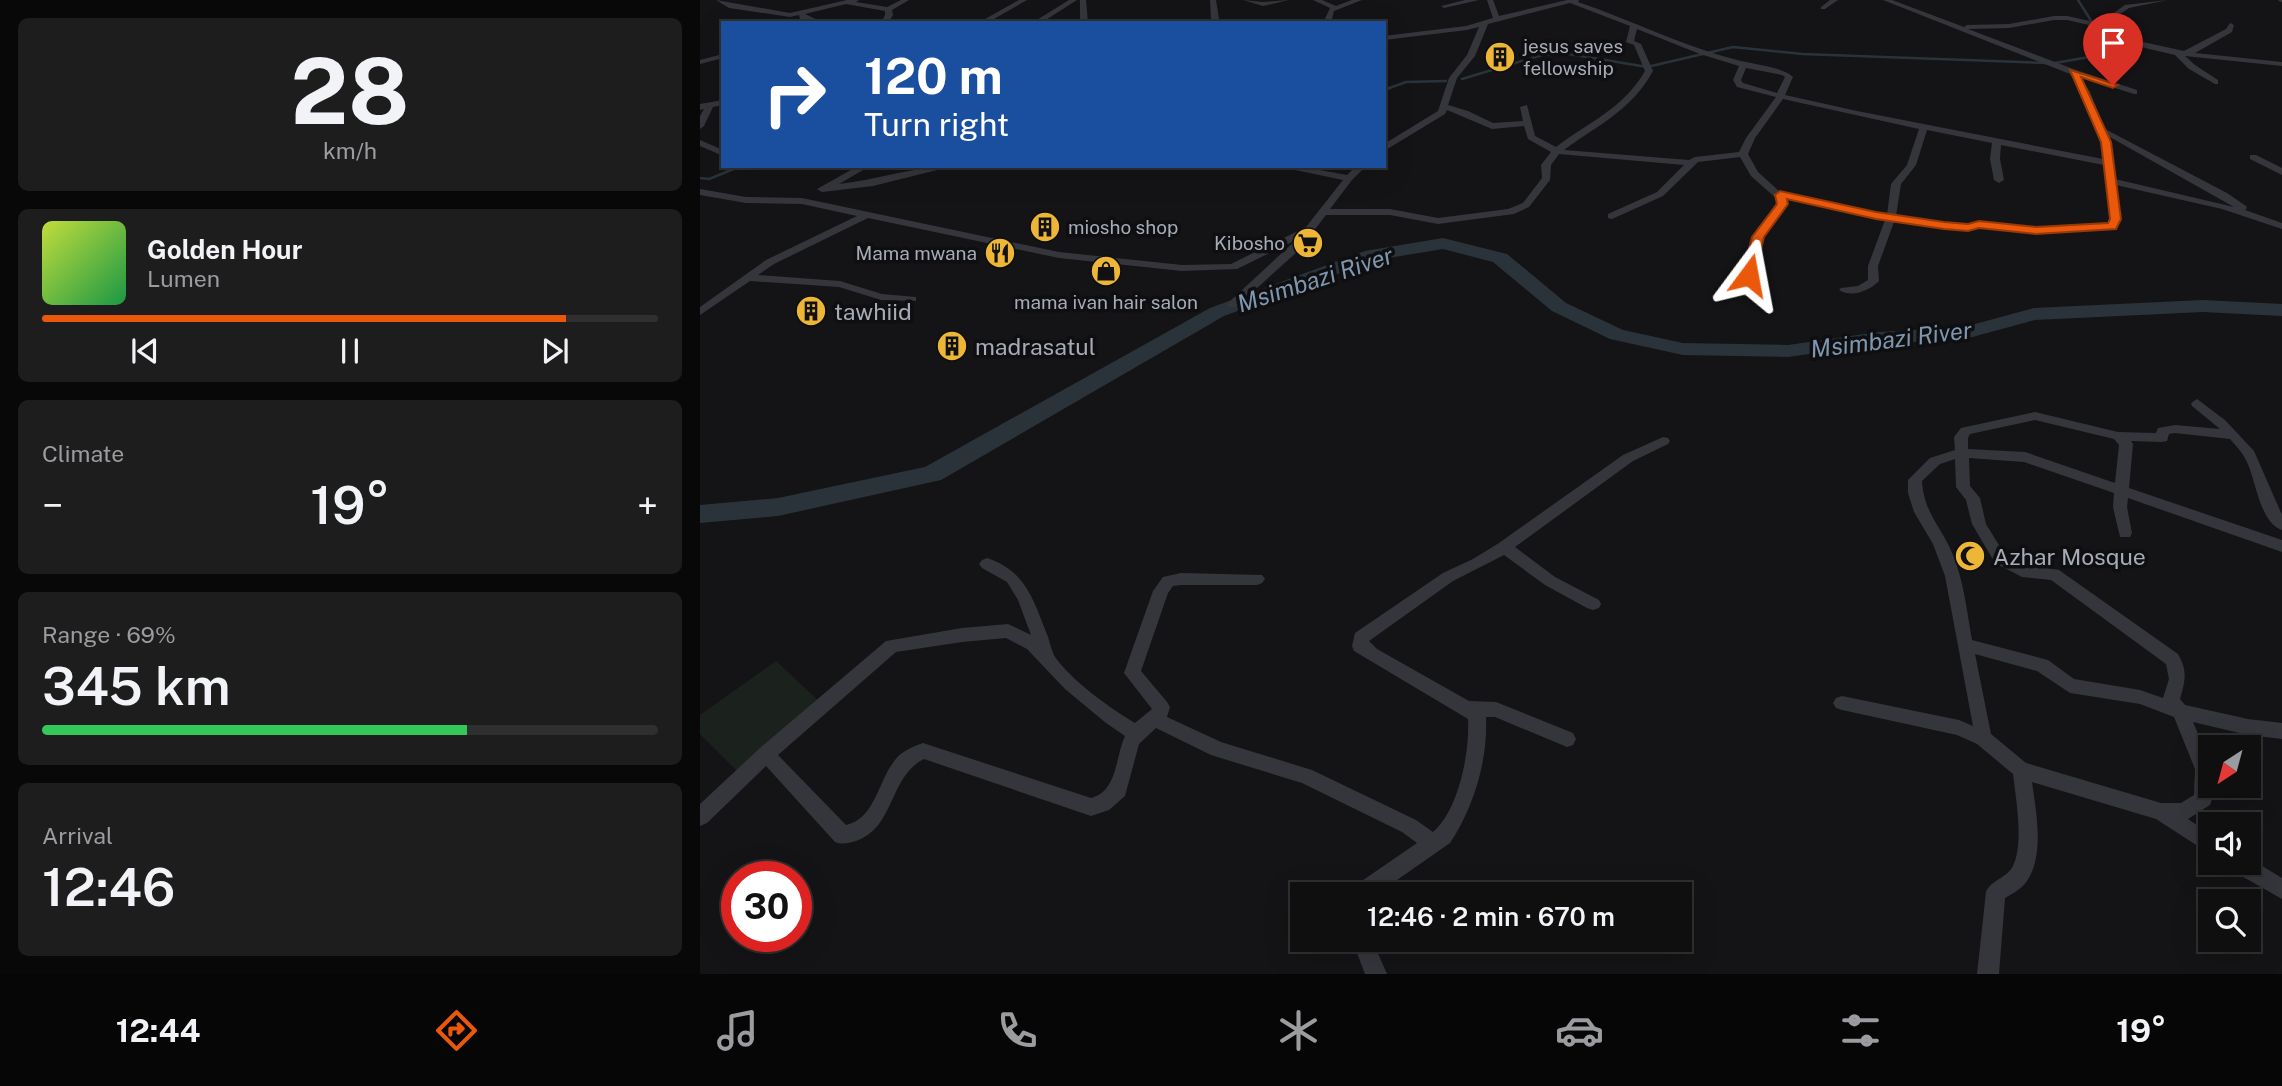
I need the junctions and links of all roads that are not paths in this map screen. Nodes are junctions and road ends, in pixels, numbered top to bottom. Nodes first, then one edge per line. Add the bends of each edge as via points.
1 (719, 0) edge
2 (856, 0) edge
3 (906, 0) edge
4 (1024, 0) edge
5 (1057, 0) edge
6 (1083, 0) edge
7 (1213, 0) edge
8 (1246, 0) edge
9 (1286, 0) edge
10 (1316, 0) edge
11 (1359, 0) edge
12 (1476, 0) edge
13 (1490, 0) edge
14 (1835, 0) edge
15 (1886, 0) edge
16 (2118, 0) edge
17 (2165, 0) edge
18 (1073, 1) edge
19 (1574, 1) edge
20 (848, 3) junction
21 (2131, 5) junction
22 (1444, 6) dead end
23 (1336, 8) junction
24 (1823, 8) dead end
25 (888, 9) junction
26 (802, 14) junction
27 (1497, 19) junction
28 (815, 21) edge
29 (885, 21) edge
30 (985, 21) edge
31 (1038, 21) edge
32 (1084, 21) edge
33 (1214, 21) edge
34 (1327, 21) edge
35 (1484, 24) junction
36 (2100, 24) junction
37 (1634, 25) junction
38 (2230, 25) dead end
39 (1958, 27) junction
40 (1386, 38) edge
41 (2182, 53) junction
42 (721, 57) edge
43 (700, 62) edge
44 (2282, 64) edge
45 (1742, 67) junction
46 (2073, 72) junction
47 (2215, 82) dead end
48 (2134, 92) dead end
49 (1780, 96) junction
50 (721, 103) edge
51 (704, 107) edge
52 (1445, 107) junction
53 (1524, 107) dead end
54 (1527, 123) junction
55 (700, 126) edge
56 (1924, 127) junction
57 (2103, 131) junction
58 (1997, 141) junction
59 (700, 143) edge
60 (1386, 147) edge
61 (1556, 151) junction
62 (721, 152) edge
63 (1743, 154) junction
64 (2253, 157) dead end
65 (1689, 163) junction
66 (2108, 163) junction
67 (862, 168) edge
68 (940, 168) edge
69 (1292, 168) edge
70 (1360, 168) edge
71 (2282, 172) edge
72 (1349, 178) junction
73 (1999, 180) dead end
74 (2110, 181) junction
75 (822, 188) junction
76 (700, 192) edge
77 (1780, 195) junction
78 (802, 201) junction
79 (1323, 212) junction
80 (2248, 214) junction
81 (866, 215) junction
82 (1612, 216) dead end
83 (1891, 218) junction
84 (2282, 226) edge
85 (1307, 230) junction
86 (1749, 275) dead end
87 (747, 278) junction
88 (1845, 290) dead end
89 (912, 299) dead end
90 (1231, 306) dead end
91 (700, 312) edge
92 (2197, 403) dead end
93 (2231, 435) junction
94 (2118, 436) junction
95 (1663, 441) dead end
96 (1960, 453) junction
97 (2121, 489) junction
98 (2282, 526) edge
99 (2125, 533) dead end
100 (2282, 546) edge
101 (1504, 547) junction
102 (987, 564) dead end
103 (1257, 579) dead end
104 (1593, 604) dead end
105 (1965, 645) junction
106 (1049, 662) junction
107 (1842, 703) dead end
108 (1467, 708) junction
109 (2180, 711) junction
110 (1156, 719) junction
111 (2282, 731) edge
112 (1136, 733) junction
113 (1983, 738) junction
114 (1567, 739) dead end
115 (766, 754) junction
116 (2021, 769) junction
117 (2161, 813) junction
118 (700, 817) edge
119 (2198, 837) edge
120 (1432, 842) junction
121 (2258, 875) edge
122 (1377, 882) edge
123 (2282, 890) edge
124 (1367, 952) edge
125 (1376, 974) edge
126 (1988, 974) edge

1 - 26 street via 762,12
2 - 20 street
3 - 25 street
4 - 30 street
5 - 18 street
6 - 32 street
7 - 33 street
8 - 9 street via 1263,4
10 - 23 street
11 - 23 street
12 - 22 street
13 - 27 street
14 - 24 street
15 - 39 street
16 - 21 street
17 - 21 street
18 - 31 street
19 - 27 street
19 - 37 street
20 - 25 street
20 - 26 street
21 - 36 street
23 - 34 street
25 - 29 street
26 - 28 street
27 - 35 street
35 - 40 street
35 - 52 street via 1471,56 1453,78
36 - 39 street via 2054,18 2009,26
36 - 41 street via 2132,42
37 - 45 street
37 - 61 street via 1630,42 1637,44 1647,66 1642,86 1623,107
38 - 41 street via 2211,41
39 - 46 street
41 - 44 street
41 - 47 street via 2192,67
42 - 43 street
45 - 49 street via 1737,77 1740,85
45 - 49 street via 1789,77
46 - 48 street
46 - 57 street
49 - 56 street
49 - 63 street via 1749,137
50 - 51 street
51 - 55 street
52 - 54 street via 1492,126
52 - 60 street via 1435,118
53 - 54 street
54 - 61 street via 1534,140
56 - 58 street
56 - 83 street via 1911,165 1896,184
57 - 66 street
57 - 80 street via 2124,138 2162,165 2223,194
58 - 66 street
58 - 73 street
59 - 62 street
61 - 65 street
61 - 79 street via 1546,164 1548,178 1516,211 1444,221 1383,212
63 - 65 street
63 - 77 street via 1754,174
64 - 71 street
65 - 82 street via 1660,194
66 - 74 street
67 - 75 street
68 - 75 street via 873,183
69 - 72 street
70 - 72 street
72 - 79 street
74 - 80 street
74 - 83 street via 2112,226 2036,230 1979,224 1944,226
75 - 78 street
76 - 78 street via 746,200
77 - 83 street
77 - 86 street via 1783,204 1758,237
78 - 81 street
79 - 85 street
80 - 84 street
81 - 85 street via 1059,255 1182,268 1233,267
81 - 87 street
83 - 88 street via 1873,266 1874,282
85 - 90 street via 1294,249
87 - 89 street via 840,284 881,297
87 - 91 street
92 - 93 street
93 - 94 street via 2175,429 2163,431 2162,438
93 - 98 street via 2254,463 2272,515
94 - 96 street via 2035,416 1966,431
94 - 97 street via 2126,444
95 - 101 street via 1628,458
96 - 97 street via 2025,457
96 - 105 street via 1935,461 1920,473 1914,493 1916,506 1944,551 1955,584
96 - 109 street via 1963,487 1973,498 1979,524 2000,559 2022,570 2054,574 2172,659 2180,677 2171,701
97 - 99 street
97 - 100 street
101 - 104 street via 1550,581
101 - 108 street via 1448,577 1361,638 1360,646 1371,654
102 - 106 street via 1012,578 1019,588
103 - 110 street via 1181,579 1168,582 1161,591 1132,674 1161,707
105 - 109 street via 2042,666 2070,686 2140,697
105 - 113 street via 1980,703
106 - 112 street via 1112,718
106 - 115 street via 1033,644 1008,631 892,646
107 - 113 street via 1959,728
108 - 114 street via 1496,710
108 - 120 street via 1477,715 1479,730 1462,807 1452,826
109 - 111 street
109 - 117 street via 2204,769 2203,799 2184,812
110 - 112 street
110 - 120 street via 1216,749 1306,776 1409,826
112 - 115 street via 1118,790 1102,804 1091,807 923,751 902,764 874,816 860,831 842,835
113 - 116 street
115 - 118 street
116 - 117 street
116 - 126 street via 2025,862 2017,878 1996,892
117 - 119 street
120 - 122 street
121 - 123 street
124 - 125 street

